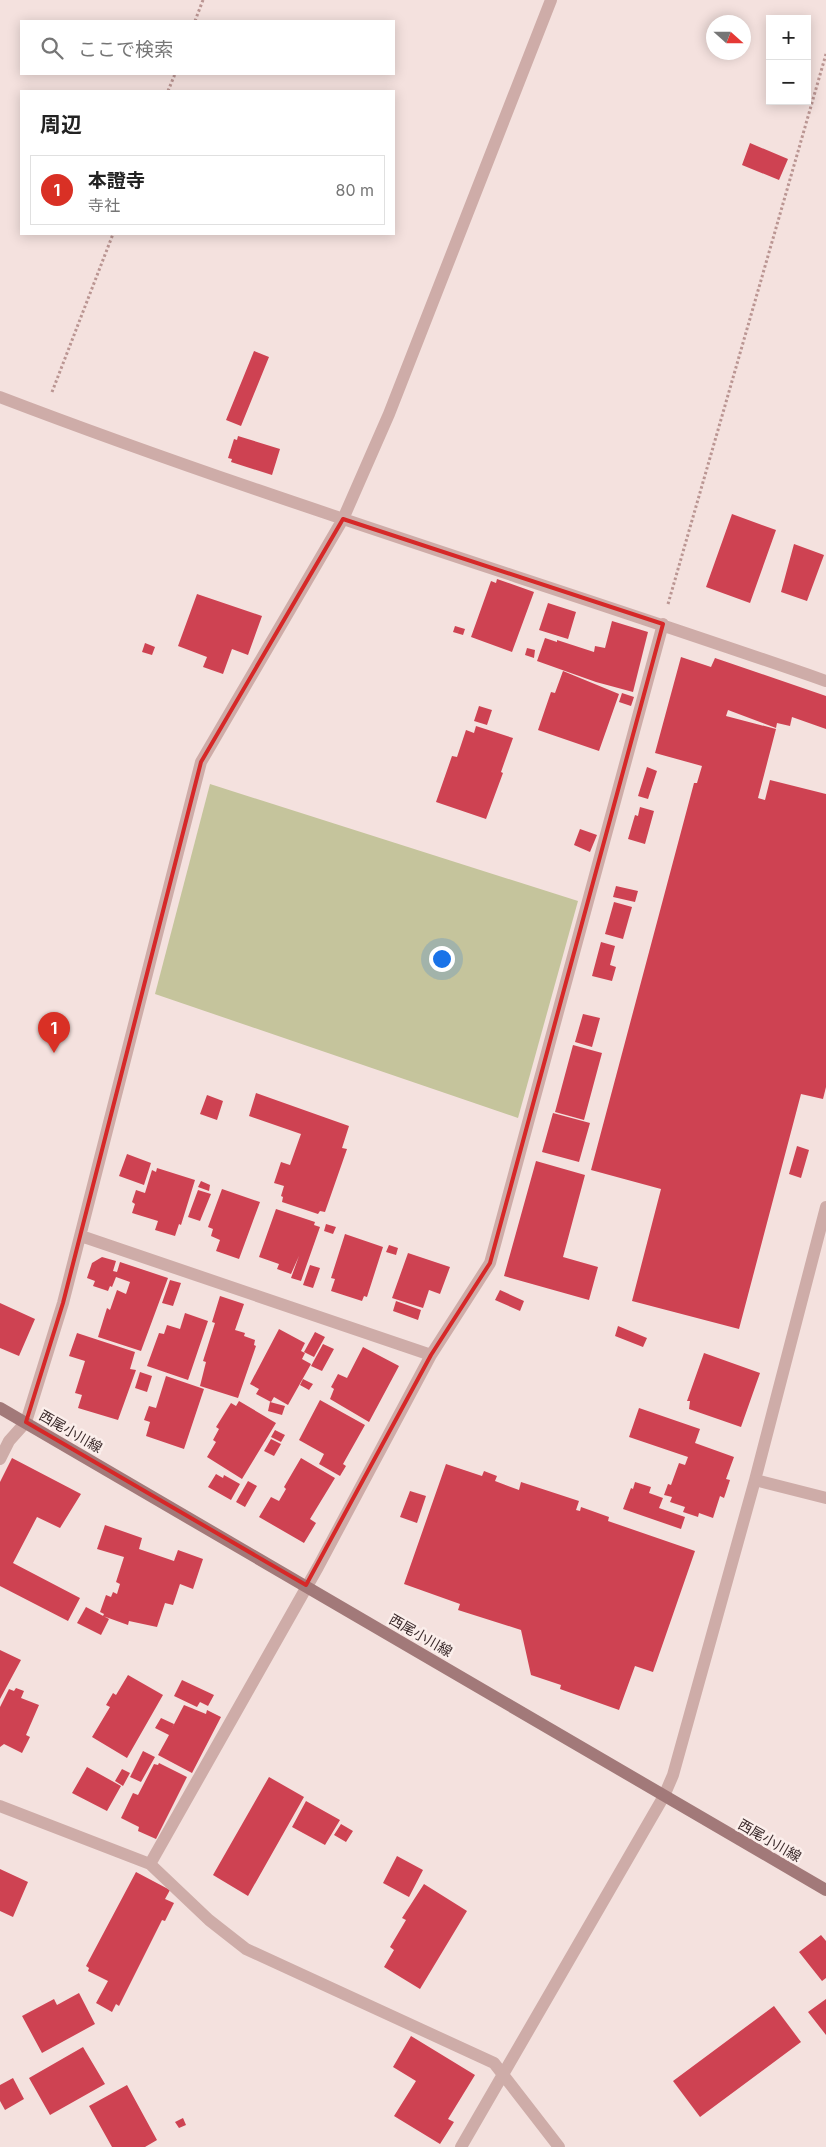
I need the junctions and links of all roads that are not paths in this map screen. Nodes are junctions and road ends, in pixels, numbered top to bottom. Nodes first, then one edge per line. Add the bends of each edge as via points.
1 (551, 0) edge
2 (0, 397) edge
3 (343, 519) junction
4 (663, 624) junction
5 (826, 682) edge
6 (826, 1207) edge
7 (80, 1236) junction
8 (431, 1355) junction
9 (0, 1408) edge
10 (26, 1422) junction
11 (0, 1459) edge
12 (755, 1480) junction
13 (826, 1498) edge
14 (306, 1586) junction
15 (664, 1796) junction
16 (0, 1806) edge
17 (150, 1864) junction
18 (826, 1890) edge
19 (504, 2074) junction
20 (461, 2147) edge
21 (558, 2147) edge

1 - 3 street via 389,414
2 - 3 street
3 - 4 street
3 - 7 street via 201,762
4 - 5 street
4 - 8 street via 490,1263
6 - 12 street
7 - 8 street
7 - 10 street via 63,1304
8 - 14 street
9 - 10 main road, 西尾小川線
10 - 11 street via 9,1441
10 - 14 main road, 西尾小川線
12 - 13 street
12 - 15 street via 680,1754
14 - 15 main road, 西尾小川線
14 - 17 street
15 - 18 main road, 西尾小川線
15 - 19 street
16 - 17 street
17 - 19 street via 209,1920 246,1949 494,2063
19 - 20 street
19 - 21 street

